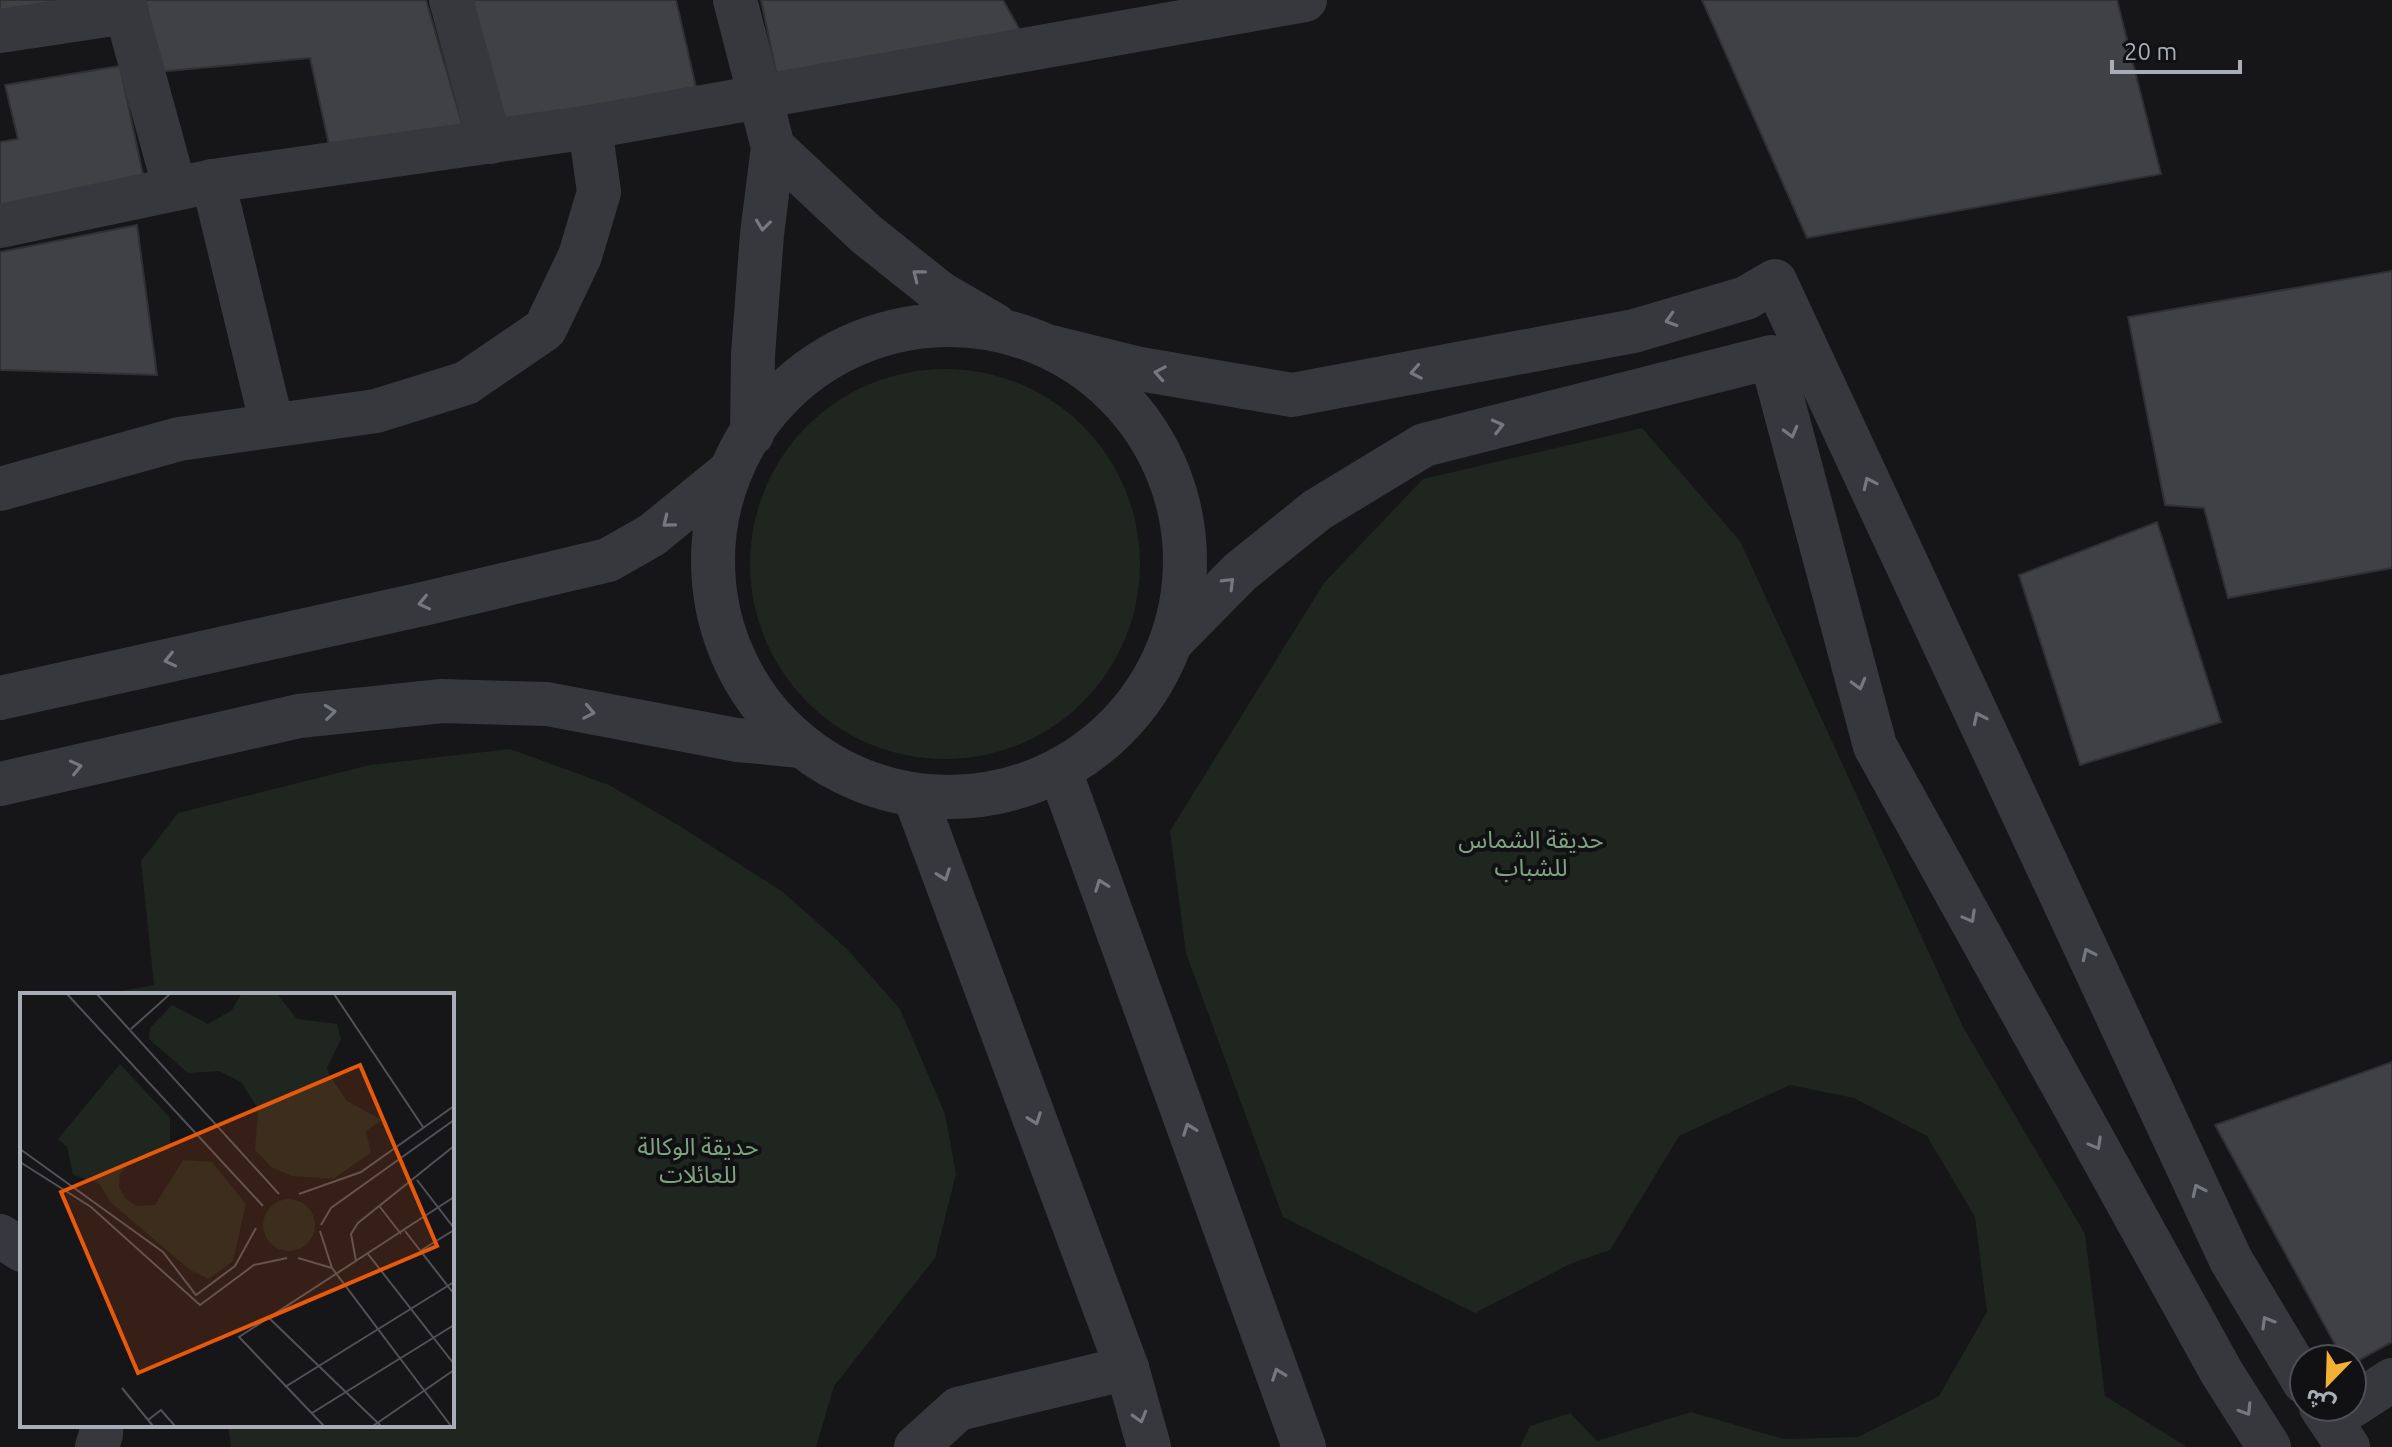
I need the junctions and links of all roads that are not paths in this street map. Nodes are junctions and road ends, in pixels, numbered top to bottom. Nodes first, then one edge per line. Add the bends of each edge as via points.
1 (451, 0) edge
2 (735, 0) edge
3 (1305, 0) edge
4 (125, 6) edge
5 (0, 31) edge
6 (759, 98) junction
7 (590, 127) junction
8 (490, 142) junction
9 (773, 147) junction
10 (194, 185) junction
11 (0, 226) edge
12 (1027, 339) junction
13 (272, 425) junction
14 (752, 434) junction
15 (728, 473) junction
16 (0, 489) edge
17 (1174, 639) junction
18 (0, 698) edge
19 (802, 746) junction
20 (1060, 771) junction
21 (0, 784) edge
22 (917, 802) junction
23 (0, 1236) edge
24 (20, 1249) edge
25 (2288, 1355) edge
26 (1127, 1368) junction
27 (2392, 1380) edge
28 (2368, 1397) edge
29 (101, 1427) edge
30 (97, 1447) edge
31 (916, 1447) edge
32 (1149, 1447) edge
33 (1304, 1447) edge
34 (2269, 1447) edge

1 - 8 street
2 - 6 street
3 - 6 street
4 - 5 street
4 - 10 street
6 - 7 street
6 - 9 street
7 - 8 street
7 - 13 street via 599,192 580,256 545,329 466,383 376,411
8 - 10 street
12 -> 9 street via 940,293 866,234
9 -> 14 street via 753,355
10 - 11 street
10 - 13 street
12 - 14 street via 965,325 901,329 822,360 770,404
12 - 17 street via 1080,364 1122,400 1167,468 1184,527 1186,565
25 -> 12 street via 2231,1260 1775,281 1746,298 1634,331 1292,395 1140,369
13 - 16 street via 179,439
14 - 15 street
15 -> 18 street via 652,535 608,560
15 - 19 street via 711,556 715,601 726,641 755,697
17 - 20 street via 1153,683 1089,753
17 -> 34 street via 1240,572 1317,510 1424,445 1771,357 1875,746
21 -> 19 street via 299,716 442,701 547,704 737,740
19 - 22 street via 850,775 909,794
20 - 22 street via 1010,790
33 -> 20 street
22 -> 26 street
23 - 24 street
26 - 31 street via 958,1409
26 -> 32 street
27 - 28 street
29 - 30 street

